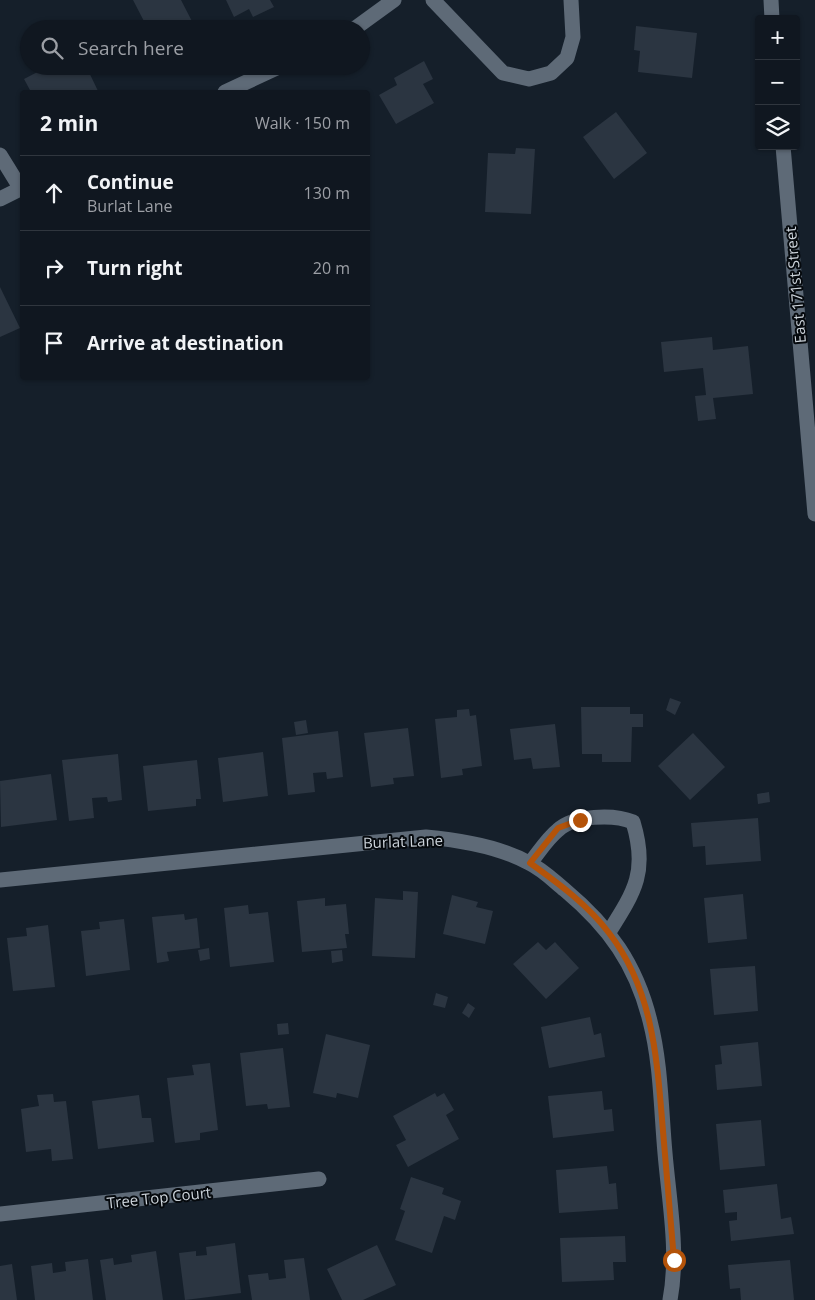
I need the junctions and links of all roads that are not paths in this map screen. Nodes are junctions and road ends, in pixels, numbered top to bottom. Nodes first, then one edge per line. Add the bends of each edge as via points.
1 (394, 0) edge
2 (433, 0) edge
3 (571, 0) edge
4 (771, 0) edge
5 (772, 15) edge
6 (366, 20) edge
7 (262, 75) edge
8 (229, 90) edge
9 (783, 150) edge
10 (0, 155) edge
11 (20, 185) edge
12 (20, 189) edge
13 (0, 199) edge
14 (815, 507) edge
15 (815, 514) edge
16 (530, 863) junction
17 (0, 880) edge
18 (609, 932) junction
19 (318, 1180) dead end
20 (0, 1214) edge
21 (670, 1300) edge

1 - 6 street
2 - 3 street via 503,73 529,79 551,73 567,58 573,37
4 - 5 street
7 - 8 street
9 - 14 street, East 171st Street
10 - 11 street
12 - 13 street
14 - 15 street, East 171st Street
16 - 17 street, Burlat Lane via 504,852 451,839 426,837
16 - 18 street, Burlat Lane via 584,906
16 - 18 street via 558,828 580,820 604,817 620,817 633,822 640,857 638,880
18 - 21 street, Burlat Lane via 628,960 641,991 656,1051 674,1260
19 - 20 street, Tree Top Court

